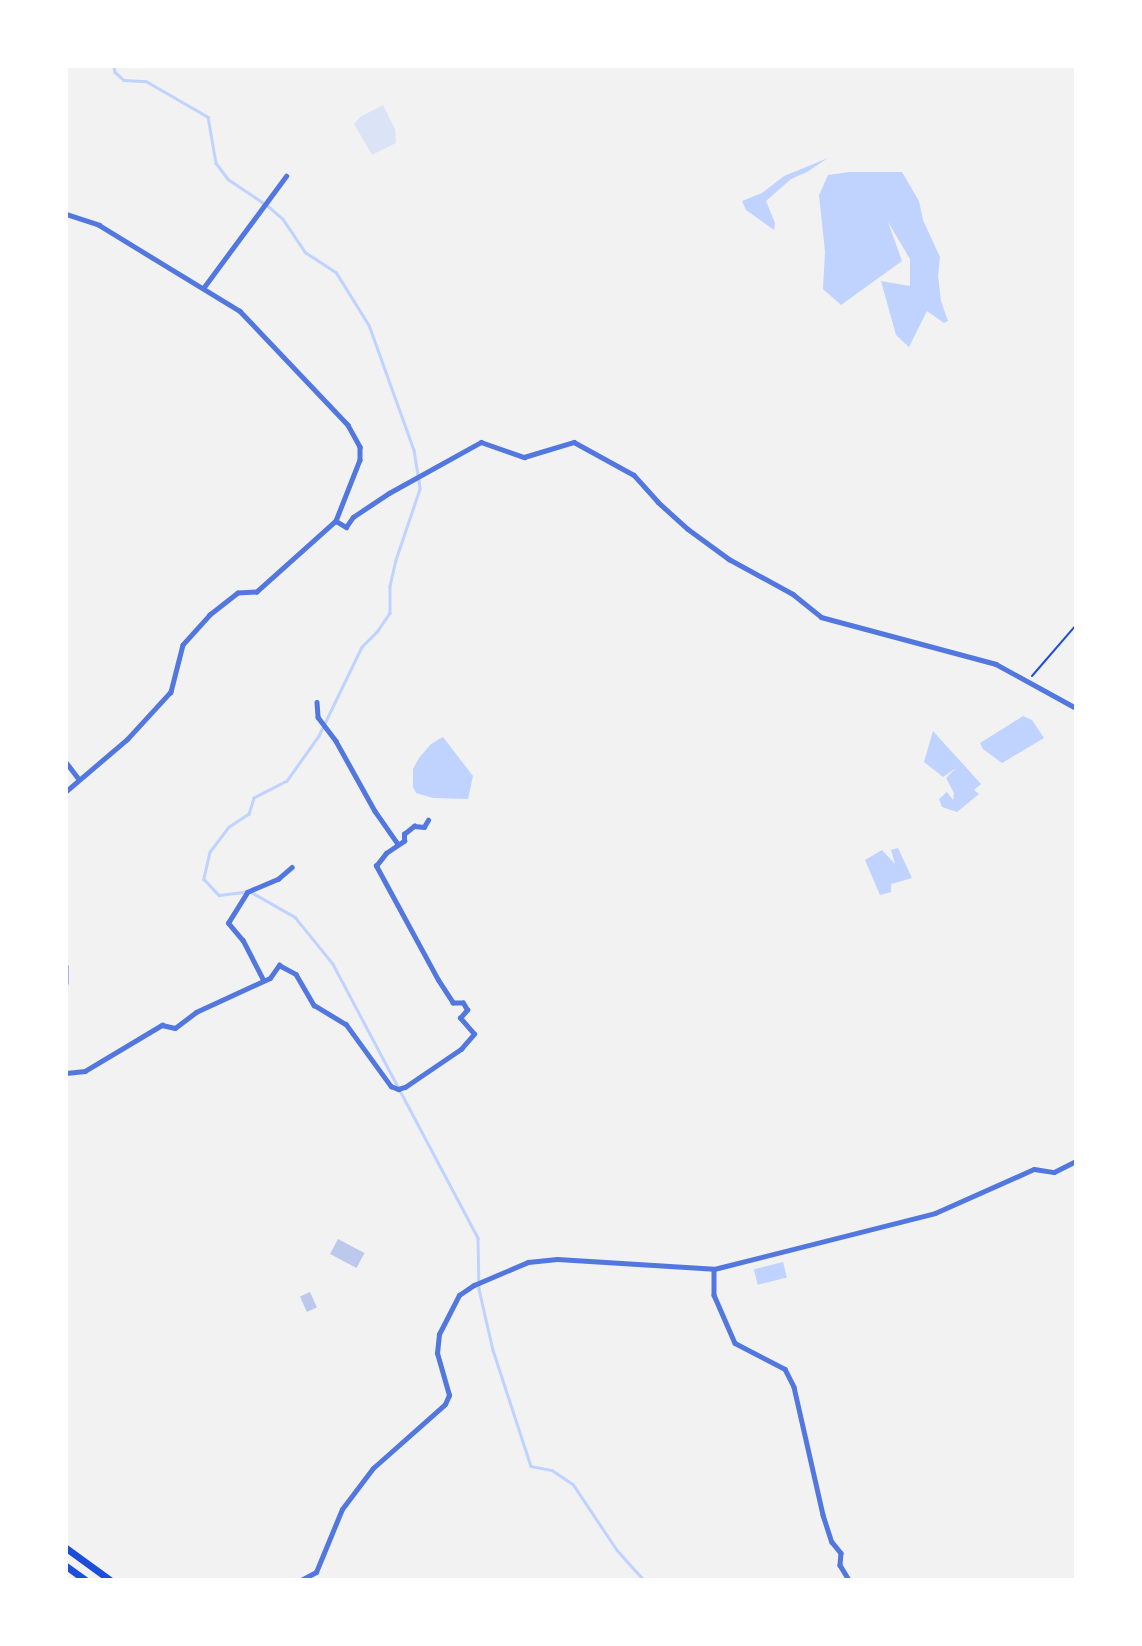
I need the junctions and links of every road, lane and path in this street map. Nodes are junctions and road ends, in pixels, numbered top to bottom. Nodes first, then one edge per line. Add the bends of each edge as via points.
1 (286, 176) dead end
2 (66, 214) edge
3 (204, 287) junction
4 (336, 521) junction
5 (1076, 625) edge
6 (1026, 682) junction
7 (317, 702) dead end
8 (1076, 708) edge
9 (66, 762) edge
10 (79, 779) junction
11 (66, 792) edge
12 (428, 820) dead end
13 (398, 844) junction
14 (292, 867) dead end
15 (66, 966) edge
16 (263, 981) junction
17 (66, 983) edge
18 (66, 1073) edge
19 (1076, 1161) edge
20 (715, 1269) junction
21 (66, 1548) edge
22 (66, 1566) edge
23 (85, 1580) edge
24 (110, 1580) edge
25 (301, 1580) edge
26 (849, 1580) edge

1 - 3 street
2 - 3 street via 99,225
3 - 4 street via 240,311 348,425 360,447 360,460
4 - 6 street via 346,527 354,516 481,442 524,457 574,442 635,475 688,529 729,559 793,594 821,617 996,664
4 - 10 street via 257,592 238,593 210,615 183,645 171,692 128,739
5 - 6 path
6 - 8 street
7 - 13 street via 318,718
9 - 10 street
10 - 11 street
12 - 13 street via 424,827 414,826
13 - 16 street via 376,866 453,1003 463,1003 467,1010 460,1018 474,1034 466,1046 398,1089 391,1086 346,1024 310,999 296,974 279,965
14 - 16 street via 278,879 247,892 228,923 243,941
15 - 17 street
16 - 18 street via 196,1012 174,1028 162,1025 85,1071
19 - 20 street via 1054,1172 1034,1169 935,1213
20 - 25 street via 557,1259 528,1262 459,1295 439,1334 437,1353 449,1395 445,1404 373,1468 342,1509 316,1572
20 - 26 street via 714,1295 735,1343 785,1369 794,1387 823,1515
21 - 24 highway
22 - 23 highway

